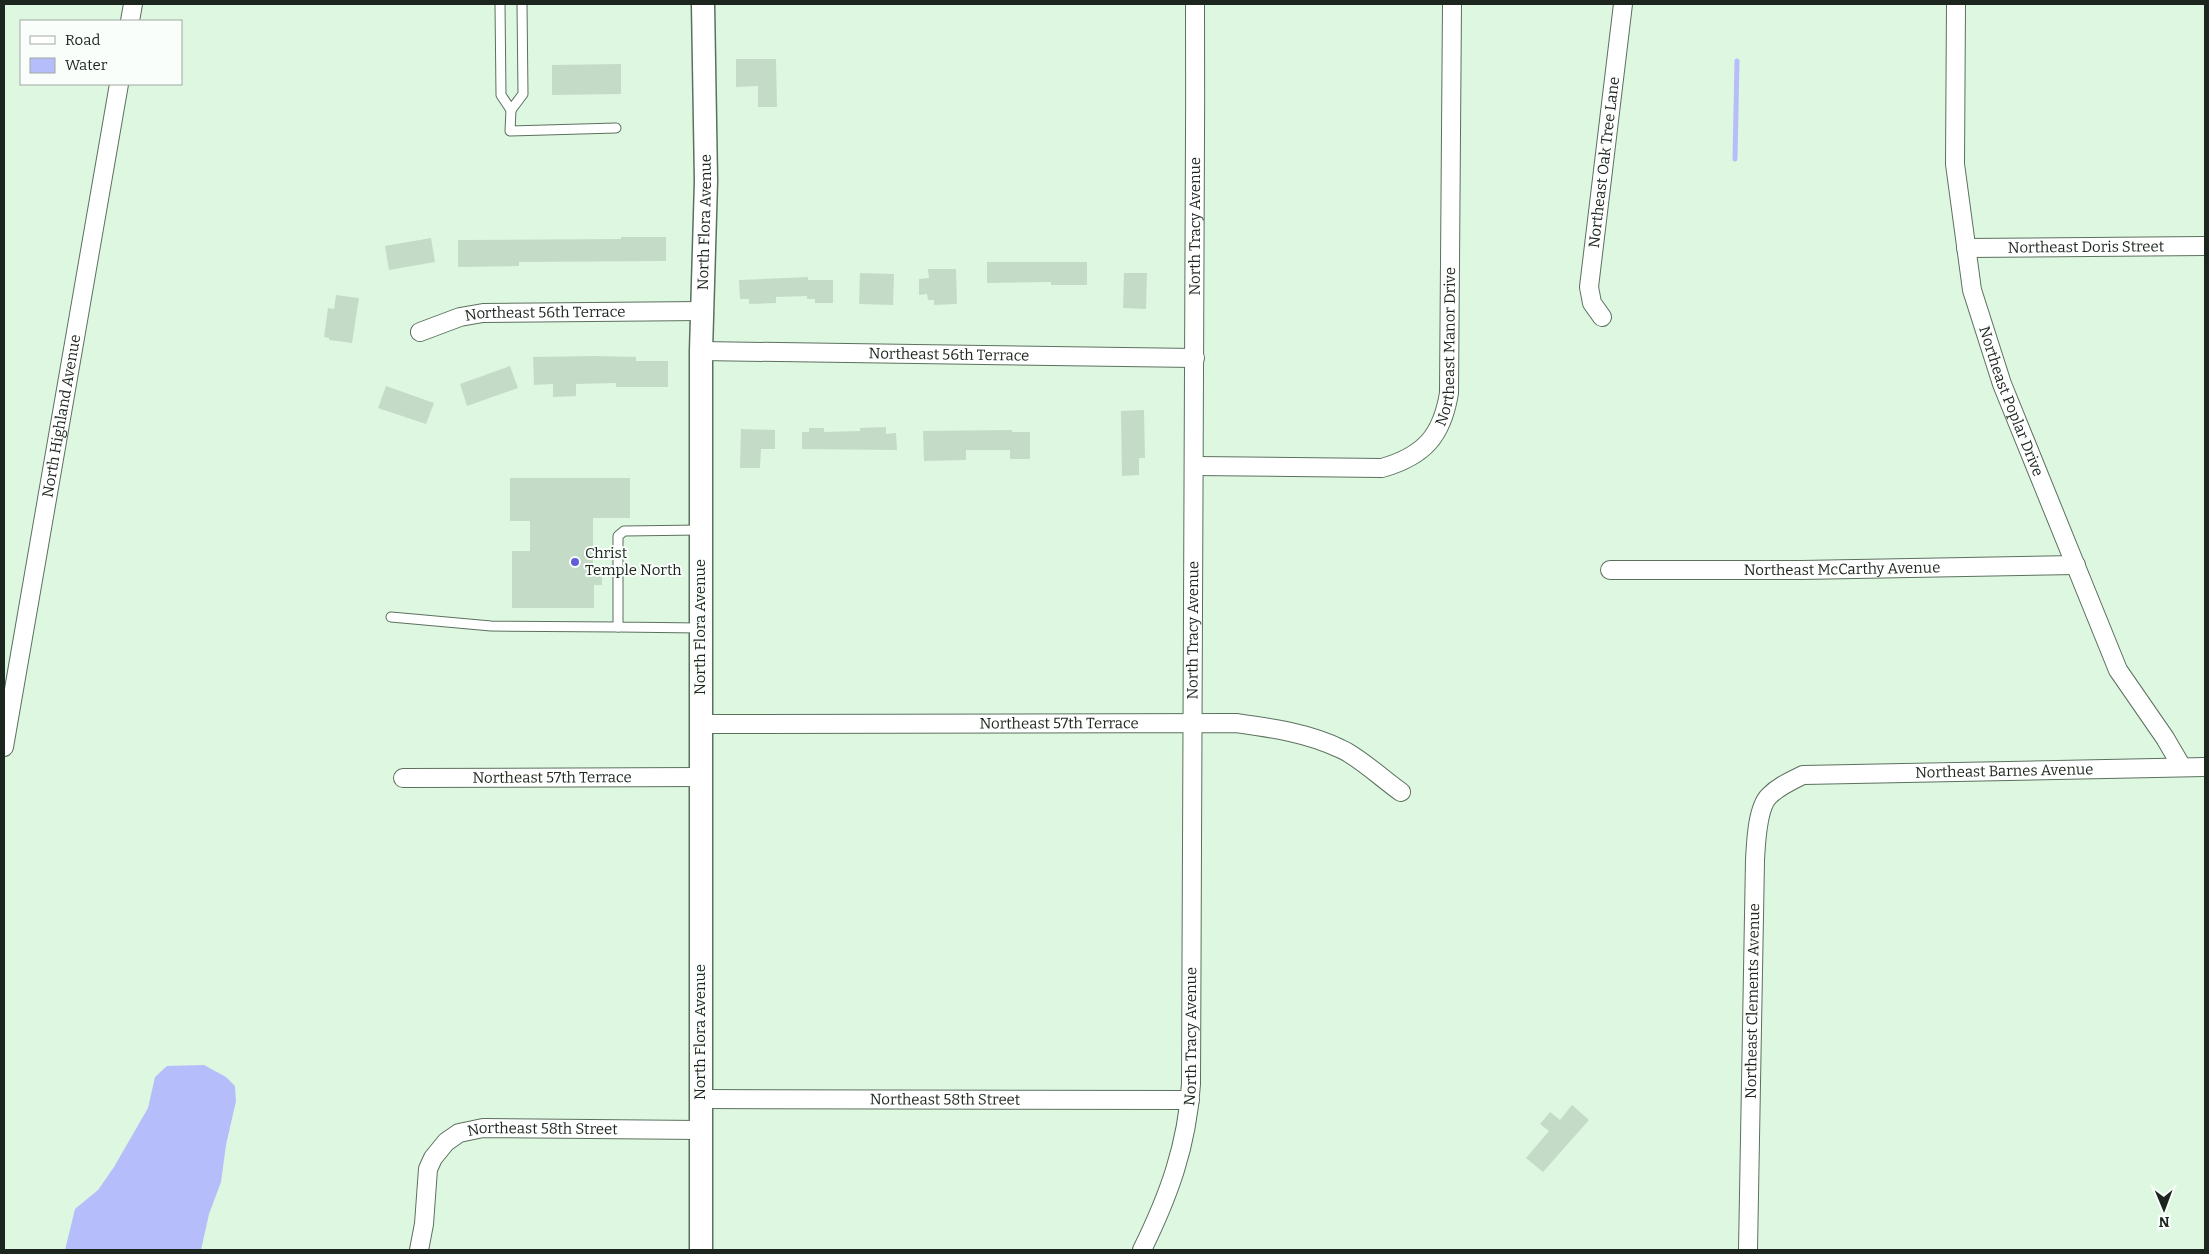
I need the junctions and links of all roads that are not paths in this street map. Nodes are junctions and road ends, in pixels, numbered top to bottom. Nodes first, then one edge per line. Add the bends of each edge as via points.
1 (133, 4) edge
2 (500, 4) edge
3 (522, 4) edge
4 (703, 4) edge
5 (1195, 4) edge
6 (1452, 4) edge
7 (1623, 4) edge
8 (1956, 4) edge
9 (130, 20) edge
10 (119, 85) edge
11 (511, 110) junction
12 (616, 128) dead end
13 (2205, 246) edge
14 (1966, 248) junction
15 (702, 311) junction
16 (1602, 317) dead end
17 (420, 332) dead end
18 (701, 350) junction
19 (1195, 358) junction
20 (1195, 466) junction
21 (701, 530) junction
22 (2076, 565) junction
23 (1610, 570) dead end
24 (391, 617) dead end
25 (618, 626) junction
26 (700, 628) junction
27 (1191, 722) junction
28 (700, 724) junction
29 (4, 747) edge
30 (2182, 767) junction
31 (2205, 767) edge
32 (1802, 775) joint
33 (700, 777) junction
34 (403, 778) dead end
35 (1401, 792) dead end
36 (700, 1099) junction
37 (1190, 1100) junction
38 (700, 1130) junction
39 (420, 1250) edge
40 (701, 1250) edge
41 (1142, 1250) edge
42 (1748, 1250) edge

1 - 9 street
2 - 11 lane via 501,95
3 - 11 lane via 523,94
4 - 15 street, North Flora Avenue via 706,181
5 - 19 street, North Tracy Avenue
6 - 20 street, Northeast Manor Drive via 1449,393 1446,414 1436,434 1422,450 1403,462 1382,468
7 - 16 street, Northeast Oak Tree Lane via 1589,287 1592,303
8 - 14 street, Northeast Poplar Drive via 1955,164
10 - 29 street, North Highland Avenue
11 - 12 lane via 510,130
13 - 14 street, Northeast Doris Street
14 - 22 street, Northeast Poplar Drive via 1972,290 2002,384
15 - 17 street, Northeast 56th Terrace via 483,313 460,317
15 - 18 street, North Flora Avenue
18 - 19 street, Northeast 56th Terrace
18 - 21 street, North Flora Avenue
19 - 20 street, North Tracy Avenue
20 - 27 street, North Tracy Avenue
21 - 25 lane via 624,531 618,536
21 - 26 street, North Flora Avenue
22 - 23 street, Northeast McCarthy Avenue
22 - 30 street, Northeast Poplar Drive via 2118,670
24 - 25 lane via 491,626
25 - 26 lane
26 - 28 street, North Flora Avenue
27 - 28 street, Northeast 57th Terrace
27 - 35 street, Northeast 57th Terrace via 1245,724 1308,736 1343,749
27 - 37 street, North Tracy Avenue
28 - 33 street, North Flora Avenue
30 - 31 street, Northeast Barnes Avenue
30 - 32 street, Northeast Barnes Avenue
32 - 42 street, Northeast Clements Avenue via 1767,797 1759,822 1754,860
33 - 34 street, Northeast 57th Terrace
33 - 36 street, North Flora Avenue
36 - 37 street, Northeast 58th Street
36 - 38 street, North Flora Avenue
37 - 41 street, North Tracy Avenue via 1176,1172
38 - 39 street, Northeast 58th Street via 483,1128 459,1133 446,1142 428,1169
38 - 40 street, North Flora Avenue

